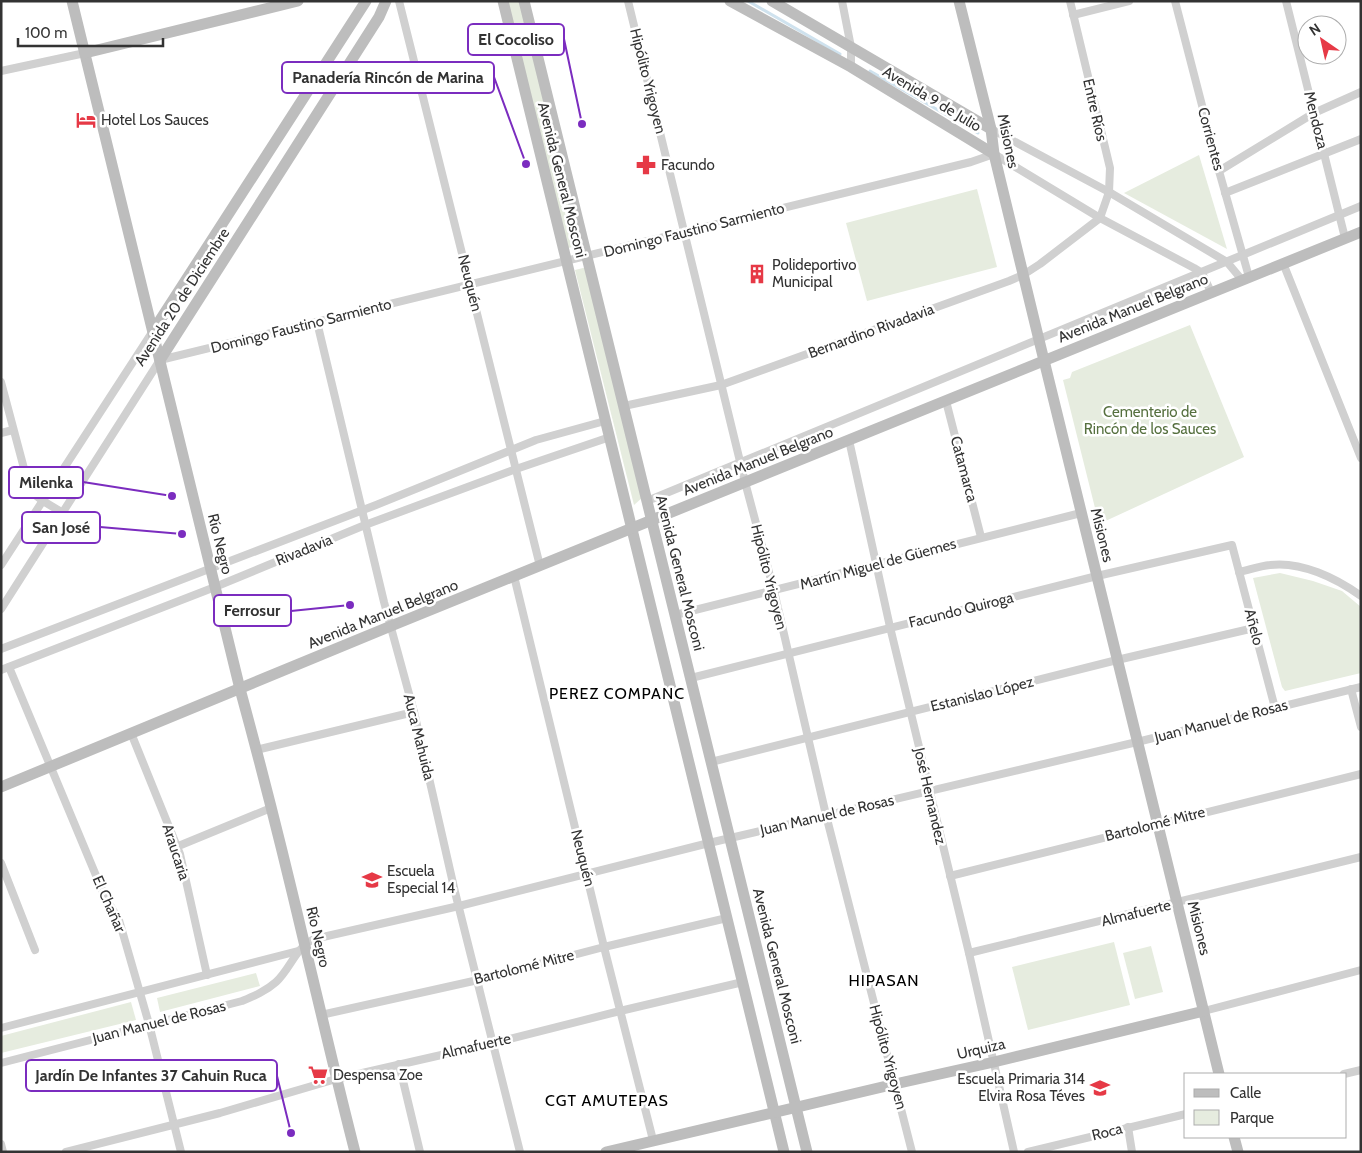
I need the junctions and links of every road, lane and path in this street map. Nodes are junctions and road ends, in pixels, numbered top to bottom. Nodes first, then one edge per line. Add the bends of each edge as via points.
1 (72, 1) edge
2 (298, 1) edge
3 (366, 1) edge
4 (386, 1) edge
5 (399, 1) edge
6 (503, 1) edge
7 (524, 1) edge
8 (628, 1) edge
9 (730, 1) edge
10 (772, 1) edge
11 (842, 1) edge
12 (959, 1) edge
13 (1070, 1) edge
14 (1129, 1) edge
15 (1175, 1) edge
16 (1286, 1) edge
17 (1073, 15) junction
18 (851, 47) junction
19 (85, 53) junction
20 (851, 67) junction
21 (1, 71) edge
22 (1361, 92) edge
23 (1314, 113) junction
24 (991, 129) junction
25 (1361, 139) edge
26 (994, 154) junction
27 (1324, 154) junction
28 (1219, 171) junction
29 (1109, 192) junction
30 (1225, 194) junction
31 (1361, 206) edge
32 (1339, 215) junction
33 (1100, 218) junction
34 (685, 232) junction
35 (1361, 232) edge
36 (1345, 238) junction
37 (1242, 255) junction
38 (587, 256) junction
39 (566, 261) junction
40 (1227, 262) junction
41 (1283, 263) junction
42 (1202, 273) junction
43 (1023, 275) junction
44 (1246, 278) junction
45 (470, 284) junction
46 (1211, 292) junction
47 (317, 322) junction
48 (152, 331) junction
49 (1039, 340) junction
50 (160, 360) junction
51 (1044, 361) junction
52 (1, 382) edge
53 (722, 385) junction
54 (946, 401) junction
55 (624, 406) junction
56 (605, 421) junction
57 (13, 430) junction
58 (1, 433) edge
59 (610, 437) junction
60 (849, 440) junction
61 (511, 451) junction
62 (1361, 458) edge
63 (741, 463) junction
64 (516, 469) junction
65 (745, 482) junction
66 (42, 501) junction
67 (647, 501) junction
68 (362, 510) junction
69 (1081, 512) junction
70 (63, 513) junction
71 (652, 520) junction
72 (365, 525) junction
73 (632, 528) junction
74 (981, 537) junction
75 (1232, 546) joint
76 (876, 564) junction
77 (1, 565) edge
78 (540, 566) junction
79 (210, 568) junction
80 (1239, 572) junction
81 (514, 576) junction
82 (1096, 576) junction
83 (215, 586) junction
84 (774, 591) junction
85 (1361, 596) edge
86 (1, 609) edge
87 (675, 614) junction
88 (391, 626) junction
89 (890, 627) junction
90 (1254, 628) junction
91 (1, 649) edge
92 (788, 653) junction
93 (1117, 660) junction
94 (5, 668) edge
95 (690, 678) junction
96 (1361, 687) edge
97 (240, 689) junction
98 (1352, 689) junction
99 (1275, 708) junction
100 (414, 712) junction
101 (910, 712) junction
102 (1361, 727) edge
103 (131, 734) junction
104 (808, 737) junction
105 (1138, 742) junction
106 (256, 750) junction
107 (711, 762) junction
108 (50, 767) junction
109 (1361, 774) edge
110 (1, 787) edge
111 (930, 791) junction
112 (271, 808) junction
113 (826, 816) junction
114 (1158, 823) junction
115 (730, 838) junction
116 (709, 843) junction
117 (176, 847) junction
118 (1361, 857) edge
119 (1, 863) edge
120 (587, 874) junction
121 (950, 876) junction
122 (1177, 903) junction
123 (459, 906) junction
124 (727, 918) junction
125 (301, 947) junction
126 (604, 947) junction
127 (35, 950) dead end
128 (969, 954) junction
129 (1361, 970) edge
130 (207, 974) junction
131 (478, 980) junction
132 (743, 982) junction
133 (140, 993) junction
134 (620, 1011) junction
135 (1204, 1011) junction
136 (320, 1015) junction
137 (149, 1024) junction
138 (1, 1028) edge
139 (494, 1043) junction
140 (994, 1062) junction
141 (1, 1063) edge
142 (399, 1064) junction
143 (1361, 1070) edge
144 (1219, 1073) edge
145 (1347, 1073) edge
146 (336, 1079) junction
147 (894, 1084) junction
148 (796, 1107) junction
149 (775, 1112) junction
150 (1184, 1114) edge
151 (174, 1124) junction
152 (1128, 1127) junction
153 (1234, 1138) edge
154 (653, 1140) junction
155 (1, 1144) edge
156 (3, 1152) edge
157 (66, 1152) edge
158 (181, 1152) edge
159 (356, 1152) edge
160 (420, 1152) edge
161 (520, 1152) edge
162 (606, 1152) edge
163 (784, 1152) edge
164 (807, 1152) edge
165 (912, 1152) edge
166 (1014, 1152) edge
167 (1028, 1152) edge
168 (1132, 1152) edge
169 (1238, 1152) edge

1 - 19 street, Río Negro
2 - 19 street
3 - 48 street, Avenida 20 de Diciembre
4 - 50 street, Avenida 20 de Diciembre via 379,17
5 - 45 street, Neuquén
6 - 39 street, Avenida General Mosconi
7 - 38 street, Avenida General Mosconi
8 - 34 street, Hipólito Yrigoyen
9 - 20 street, Avenida 9 de Julio
10 - 18 street, Avenida 9 de Julio
11 - 18 street
12 - 24 street, Misiones
13 - 17 street, Entre Ríos
14 - 17 street
15 - 28 street, Corrientes
16 - 23 street, Mendoza
17 - 29 street, Entre Ríos via 1110,168
18 - 20 street
18 - 24 street, Avenida 9 de Julio
19 - 21 street
19 - 48 street, Río Negro
20 - 26 street, Avenida 9 de Julio
22 - 23 street
23 - 27 street, Mendoza
23 - 28 street
24 - 26 street, Misiones
24 - 29 street, Avenida 9 de Julio
25 - 27 street
26 - 33 street, Avenida 9 de Julio
26 - 34 street, Domingo Faustino Sarmiento
26 - 43 street, Misiones
27 - 30 street
27 - 32 street, Mendoza
28 - 30 street, Corrientes
29 - 33 street, Entre Ríos
29 - 40 street, Avenida 9 de Julio
30 - 37 street, Corrientes
31 - 32 street
32 - 36 street, Mendoza
32 - 37 street
33 - 42 street, Avenida 9 de Julio
33 - 43 street, Bernardino Rivadavia
34 - 38 street, Domingo Faustino Sarmiento
34 - 53 street, Hipólito Yrigoyen
35 - 36 street, Avenida Manuel Belgrano
36 - 41 street, Avenida Manuel Belgrano
37 - 40 street
37 - 44 street, Corrientes
38 - 39 street, Domingo Faustino Sarmiento
38 - 55 street, Avenida General Mosconi
39 - 45 street, Domingo Faustino Sarmiento
39 - 56 street, Avenida General Mosconi
40 - 42 street
40 - 44 street, Avenida 9 de Julio
41 - 44 street, Avenida Manuel Belgrano
41 - 62 street
42 - 46 street
42 - 49 street
43 - 49 street, Misiones
43 - 53 street, Bernardino Rivadavia
44 - 46 street, Avenida Manuel Belgrano
45 - 47 street, Domingo Faustino Sarmiento
45 - 61 street, Neuquén
46 - 51 street, Avenida Manuel Belgrano
47 - 50 street, Domingo Faustino Sarmiento
47 - 68 street, Auca Mahuida
48 - 50 street, Río Negro
48 - 66 street, Avenida 20 de Diciembre
49 - 51 street, Misiones
49 - 63 street
50 - 70 street, Avenida 20 de Diciembre
50 - 79 street, Río Negro
51 - 54 street, Avenida Manuel Belgrano
51 - 69 street, Misiones
52 - 57 street
53 - 55 street, Bernardino Rivadavia
53 - 63 street, Hipólito Yrigoyen
54 - 60 street, Avenida Manuel Belgrano
54 - 74 street, Catamarca
55 - 67 street, Avenida General Mosconi
56 - 59 street, Avenida General Mosconi
56 - 61 street, Rivadavia via 536,440
57 - 58 street
57 - 66 street via 30,491
59 - 64 street, Rivadavia
59 - 73 street, Avenida General Mosconi
60 - 65 street, Avenida Manuel Belgrano
60 - 76 street, José Hernandez
61 - 64 street, Neuquén
61 - 68 street, Rivadavia
63 - 65 street, Hipólito Yrigoyen
63 - 67 street
64 - 72 street, Rivadavia
64 - 78 street, Neuquén
65 - 71 street, Avenida Manuel Belgrano
65 - 84 street, Hipólito Yrigoyen
66 - 70 street
66 - 77 street, Avenida 20 de Diciembre
67 - 71 street, Avenida General Mosconi
68 - 72 street, Auca Mahuida
68 - 79 street, Rivadavia
69 - 74 street, Martín Miguel de Güemes
69 - 82 street, Misiones
70 - 86 street, Avenida 20 de Diciembre
71 - 73 street, Avenida Manuel Belgrano
71 - 87 street, Avenida General Mosconi
72 - 83 street, Rivadavia
72 - 88 street, Auca Mahuida
73 - 78 street, Avenida Manuel Belgrano
73 - 116 street, Avenida General Mosconi
74 - 76 street, Martín Miguel de Güemes
75 - 80 street, Añelo
75 - 82 street, Facundo Quiroga
76 - 84 street, Martín Miguel de Güemes
76 - 89 street, José Hernandez
78 - 81 street, Avenida Manuel Belgrano
79 - 83 street, Río Negro
79 - 91 street, Rivadavia
80 - 85 street via 1280,564 1303,568 1344,584
80 - 90 street, Añelo
81 - 88 street, Avenida Manuel Belgrano
81 - 120 street, Neuquén
82 - 89 street, Facundo Quiroga
82 - 93 street, Misiones
83 - 94 street, Rivadavia
83 - 97 street, Río Negro
84 - 87 street, Martín Miguel de Güemes
84 - 92 street, Hipólito Yrigoyen
87 - 95 street, Avenida General Mosconi
88 - 97 street, Avenida Manuel Belgrano
88 - 100 street, Auca Mahuida
89 - 92 street, Facundo Quiroga
89 - 101 street, José Hernandez
90 - 93 street, Estanislao López
90 - 99 street, Añelo
92 - 95 street, Facundo Quiroga
92 - 104 street, Hipólito Yrigoyen
93 - 101 street, Estanislao López
93 - 105 street, Misiones
94 - 108 street, El Chañar
95 - 107 street, Avenida General Mosconi
96 - 98 street, Juan Manuel de Rosas
97 - 103 street, Avenida Manuel Belgrano
97 - 106 street, Río Negro
98 - 99 street, Juan Manuel de Rosas
98 - 102 street
99 - 105 street, Juan Manuel de Rosas
100 - 106 street
100 - 123 street, Auca Mahuida
101 - 104 street, Estanislao López
101 - 111 street, José Hernandez
103 - 108 street, Avenida Manuel Belgrano
103 - 117 street, Araucaria
104 - 107 street, Estanislao López
104 - 113 street, Hipólito Yrigoyen
105 - 111 street, Juan Manuel de Rosas
105 - 114 street, Misiones
106 - 112 street, Río Negro
107 - 115 street, Avenida General Mosconi
108 - 110 street, Avenida Manuel Belgrano
108 - 133 street, El Chañar via 105,897 119,920
109 - 114 street, Bartolomé Mitre
111 - 113 street, Juan Manuel de Rosas
111 - 121 street, José Hernandez
112 - 117 street
112 - 125 street, Río Negro
113 - 115 street, Juan Manuel de Rosas
113 - 147 street, Hipólito Yrigoyen
114 - 121 street, Bartolomé Mitre
114 - 122 street, Misiones
115 - 116 street, Juan Manuel de Rosas
115 - 148 street, Avenida General Mosconi
116 - 120 street, Juan Manuel de Rosas
116 - 124 street, Avenida General Mosconi
117 - 130 street, Araucaria
118 - 122 street, Almafuerte
119 - 127 street
120 - 123 street, Juan Manuel de Rosas
120 - 126 street, Neuquén
121 - 128 street, José Hernandez
122 - 128 street, Almafuerte
122 - 135 street, Misiones
123 - 125 street, Juan Manuel de Rosas via 314,939
123 - 131 street, Auca Mahuida
124 - 126 street, Bartolomé Mitre
124 - 132 street, Avenida General Mosconi
125 - 130 street, Juan Manuel de Rosas
125 - 136 street, Río Negro
125 - 137 street, Juan Manuel de Rosas via 276,982 259,994
126 - 131 street, Bartolomé Mitre
126 - 134 street, Neuquén
128 - 140 street, José Hernandez
129 - 135 street, Urquiza
130 - 133 street, Juan Manuel de Rosas
131 - 136 street, Bartolomé Mitre
131 - 139 street, Auca Mahuida
132 - 134 street, Almafuerte
132 - 149 street, Avenida General Mosconi
133 - 137 street, El Chañar
133 - 138 street, Juan Manuel de Rosas
134 - 139 street, Almafuerte
134 - 154 street, Neuquén
135 - 140 street, Urquiza
135 - 144 street, Misiones
136 - 146 street, Río Negro
137 - 141 street, Juan Manuel de Rosas
137 - 151 street, El Chañar
139 - 142 street, Almafuerte
139 - 161 street, Auca Mahuida
140 - 147 street, Urquiza
140 - 166 street, José Hernandez
142 - 146 street, Almafuerte
142 - 160 street
143 - 145 street
146 - 151 street, Almafuerte
146 - 159 street, Río Negro
147 - 148 street, Urquiza
147 - 165 street, Hipólito Yrigoyen
148 - 149 street, Urquiza
148 - 164 street, Avenida General Mosconi
149 - 154 street, Urquiza
149 - 163 street, Avenida General Mosconi
150 - 152 street, Roca
151 - 157 street, Almafuerte
151 - 158 street, El Chañar
152 - 167 street, Roca
152 - 168 street
153 - 169 street
154 - 162 street, Urquiza
155 - 156 street

